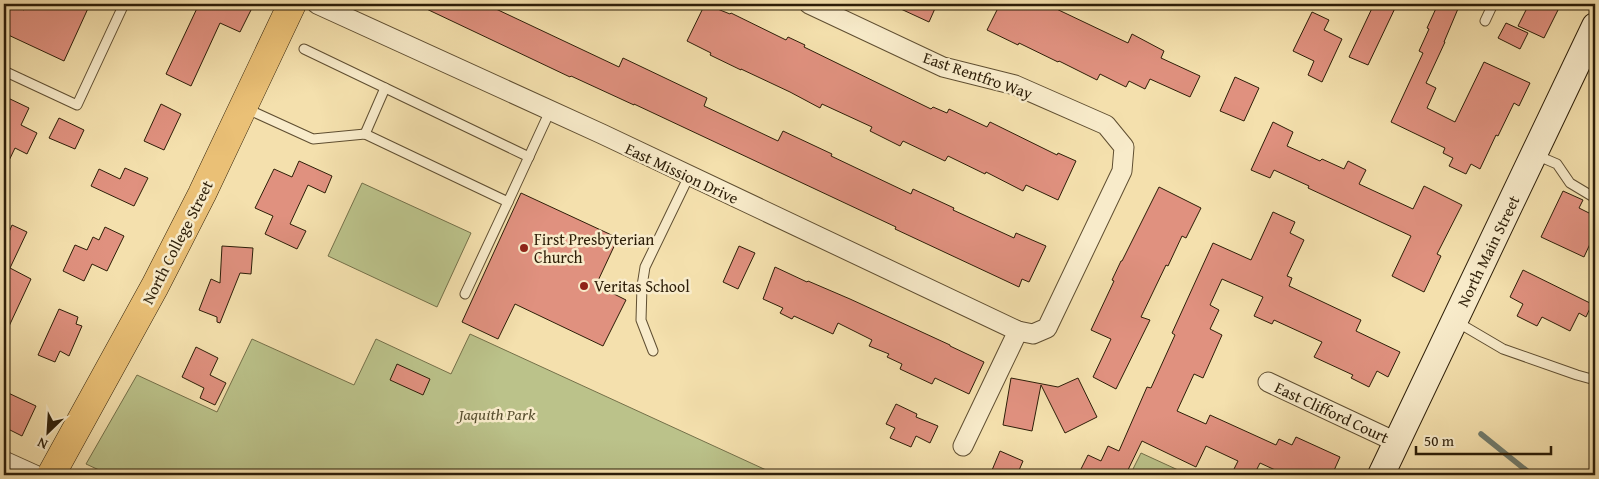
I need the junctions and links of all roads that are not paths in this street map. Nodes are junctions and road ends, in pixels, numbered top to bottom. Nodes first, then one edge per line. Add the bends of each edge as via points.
1 (124, 4) edge
2 (292, 4) edge
3 (317, 4) edge
4 (809, 4) edge
5 (1493, 4) edge
6 (1484, 21) dead end
7 (1595, 26) edge
8 (304, 49) dead end
9 (4, 71) edge
10 (385, 88) junction
11 (243, 107) junction
12 (550, 111) junction
13 (365, 134) junction
14 (1534, 154) junction
15 (529, 157) junction
16 (689, 176) junction
17 (1595, 198) edge
18 (508, 202) junction
19 (465, 294) dead end
20 (1454, 320) junction
21 (1047, 328) joint
22 (1018, 332) junction
23 (653, 351) dead end
24 (1595, 380) edge
25 (1268, 382) dead end
26 (1396, 442) junction
27 (963, 446) dead end
28 (4, 461) edge
29 (35, 475) edge
30 (51, 475) edge
31 (1381, 475) edge

1 - 9 lane via 77,105
2 - 11 main road, North College Street
3 - 12 street, East Mission Drive
4 - 21 street, East Rentfro Way via 943,67 1015,85 1106,125 1124,147 1122,171
5 - 6 lane
7 - 14 street, North Main Street
8 - 10 lane
10 - 13 lane
10 - 15 lane
11 - 13 lane via 312,140
11 - 30 main road, North College Street via 155,286
12 - 15 lane
12 - 16 street, East Mission Drive
13 - 18 lane
14 - 17 lane via 1557,164 1570,183
14 - 20 street, North Main Street
15 - 18 lane
16 - 22 street, East Mission Drive
16 - 23 lane via 645,267 641,320
18 - 19 lane
20 - 24 lane via 1503,349
20 - 26 street, North Main Street
21 - 22 street, East Mission Drive via 1033,334
22 - 27 street
25 - 26 street, East Clifford Court
26 - 31 street, North Main Street
28 - 29 street

